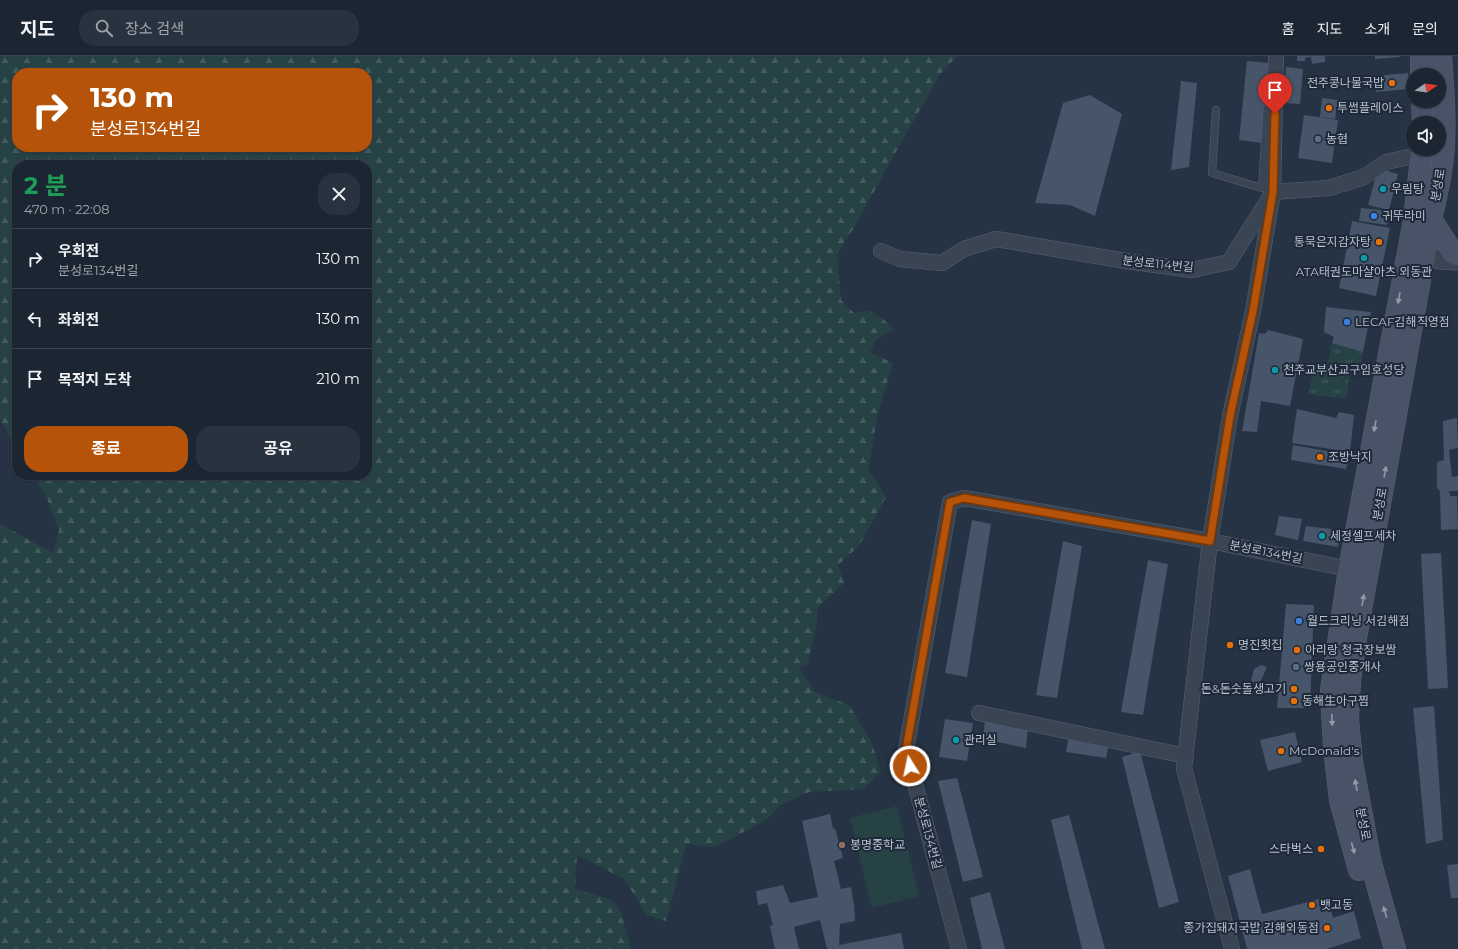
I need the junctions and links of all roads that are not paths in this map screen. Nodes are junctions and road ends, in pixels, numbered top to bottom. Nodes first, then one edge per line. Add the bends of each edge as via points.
1 (1276, 56) edge
2 (1421, 56) edge
3 (1441, 56) edge
4 (1421, 68) edge
5 (1267, 109) dead end
6 (1216, 110) dead end
7 (1408, 156) edge
8 (1422, 156) edge
9 (1267, 190) junction
10 (1431, 219) junction
11 (881, 251) dead end
12 (1458, 255) edge
13 (1415, 258) junction
14 (1458, 261) edge
15 (1210, 541) junction
16 (1348, 569) junction
17 (979, 713) dead end
18 (1186, 756) junction
19 (959, 949) edge
20 (1232, 949) edge
21 (1380, 949) edge
22 (1395, 949) edge

1 - 9 street
2 - 4 main road
3 - 10 main road, 분성로 via 1444,143 1439,185
5 - 9 lane
6 - 9 lane via 1212,172
7 - 9 street via 1386,162 1364,177 1329,188
8 - 13 main road, 분성로 via 1414,220
9 - 11 street, 분성로114번길 via 1229,262 1192,270 1126,262 996,239 964,249 942,263 900,259
9 - 15 street via 1253,311 1230,416
10 - 12 main road via 1453,253
10 - 13 main road, 분성로
13 - 14 street
13 -> 16 main road, 분성로
22 -> 13 main road, 분성로 via 1371,863 1352,762 1348,719 1356,638
15 - 16 street, 분성로134번길
15 - 18 street
15 - 19 street, 분성로134번길 via 964,498 950,502 906,750
16 -> 21 main road, 분성로 via 1331,690 1333,741 1340,800
17 - 18 street
18 - 20 street via 1184,768

